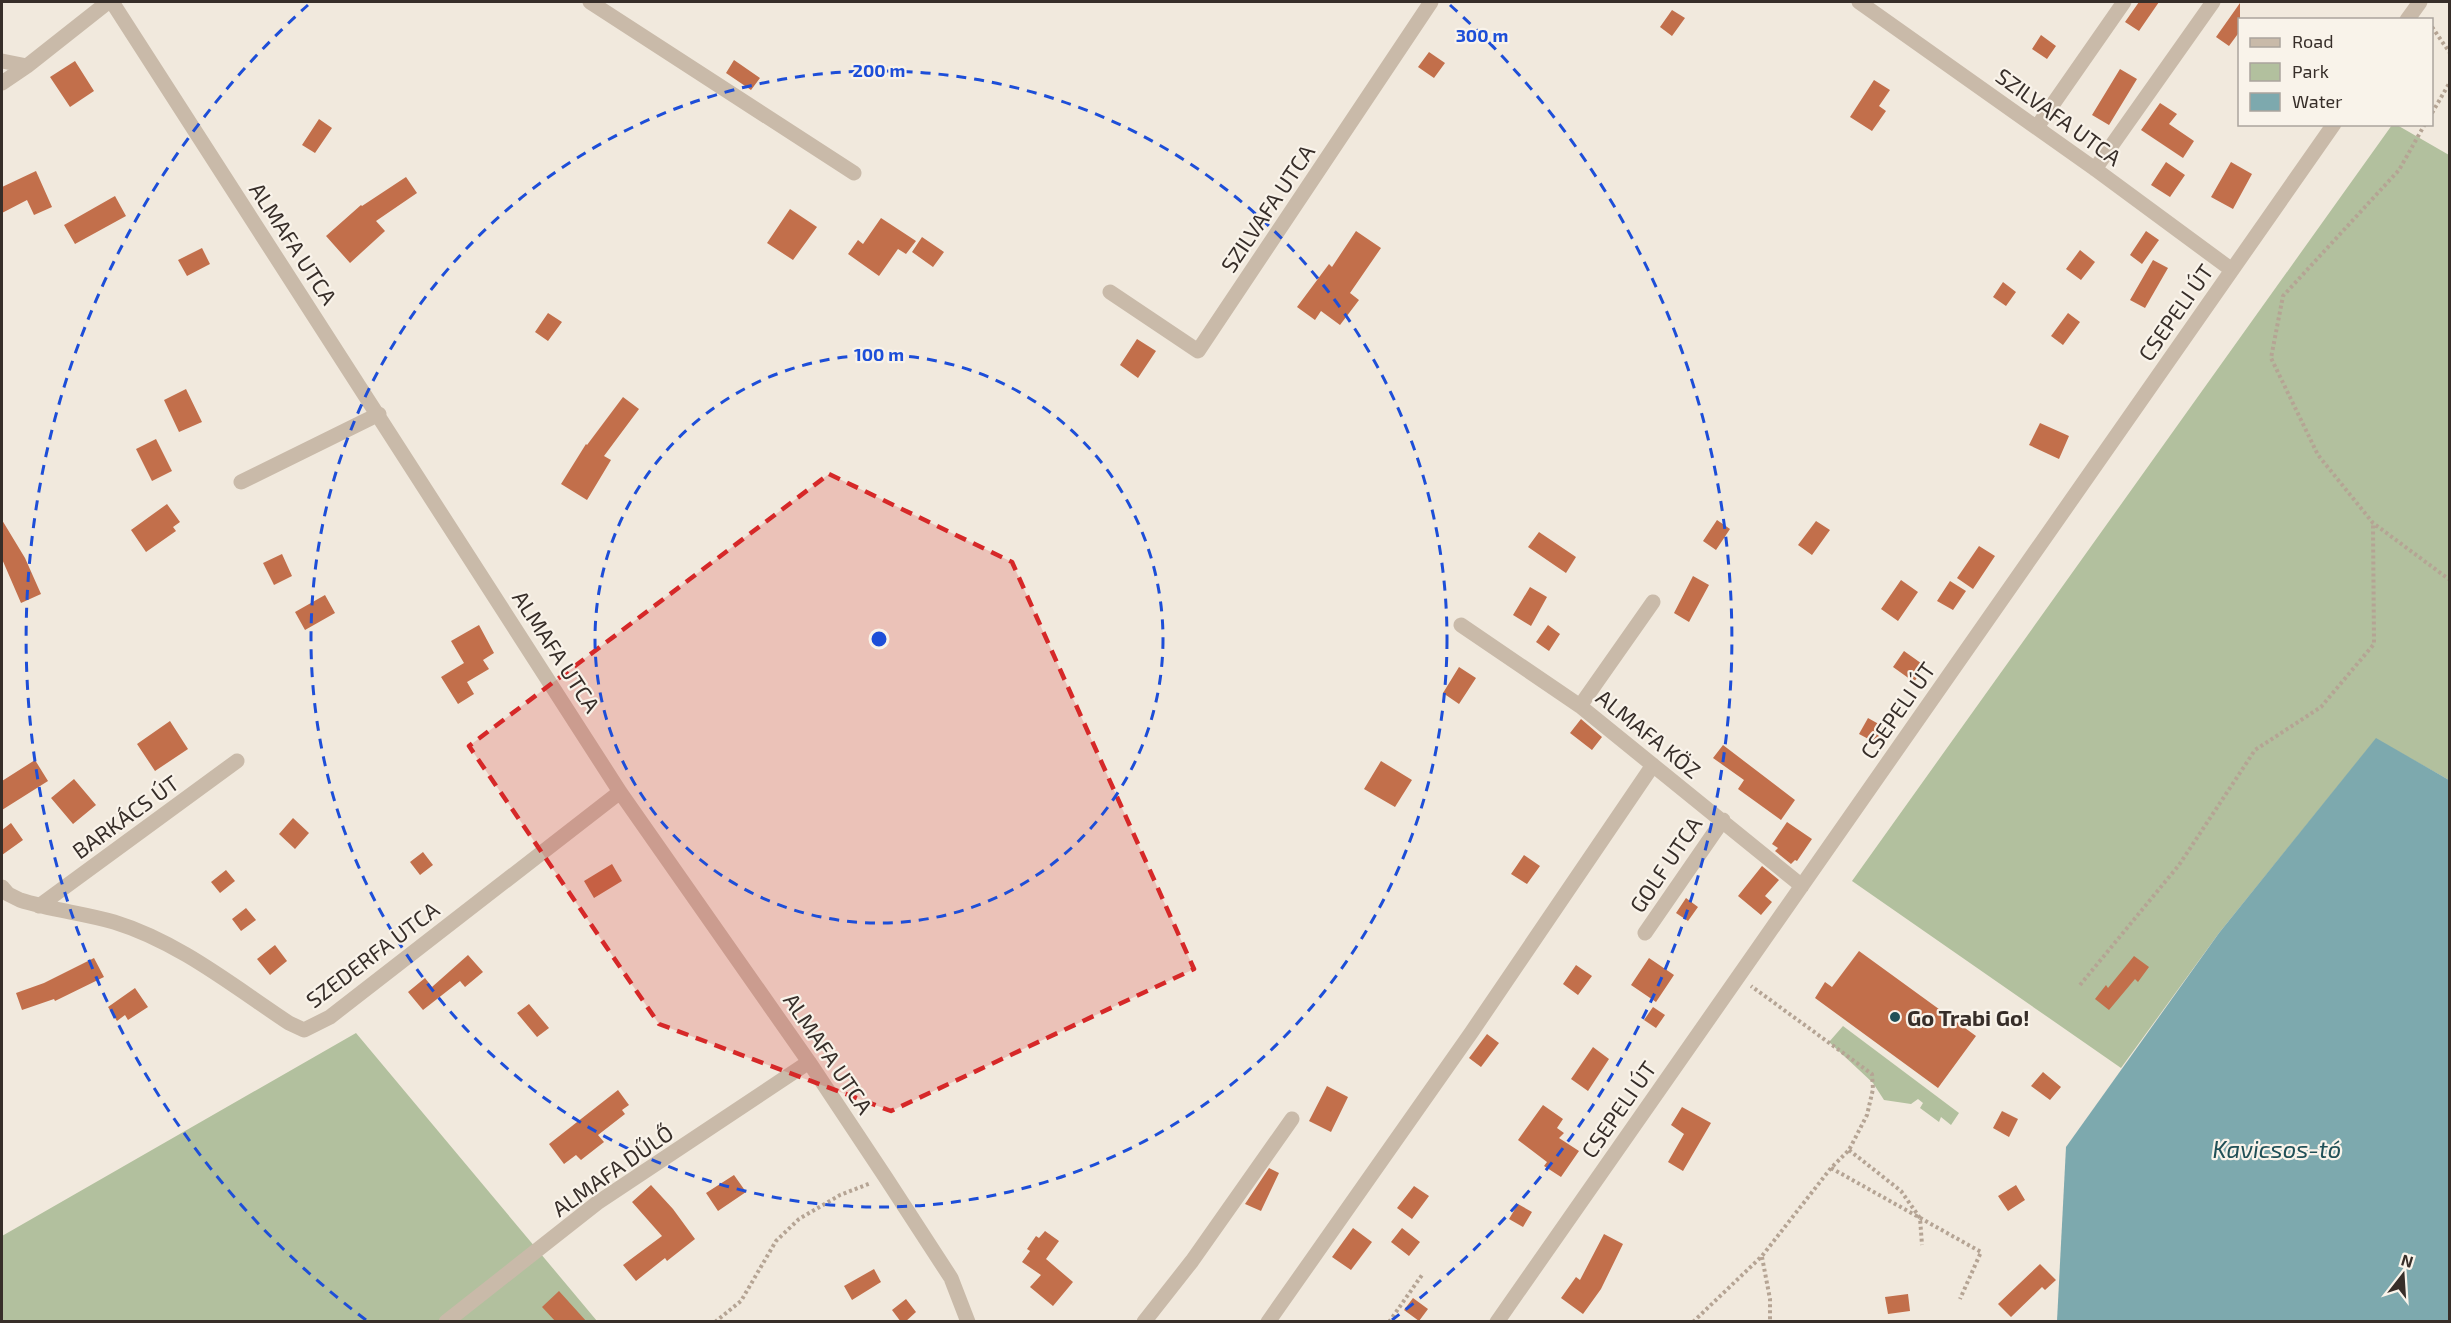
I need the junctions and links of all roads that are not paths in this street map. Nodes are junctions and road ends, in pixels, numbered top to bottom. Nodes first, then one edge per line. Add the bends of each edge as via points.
1 (110, 2) edge
2 (590, 2) edge
3 (1431, 2) edge
4 (1859, 2) edge
5 (2124, 2) edge
6 (2213, 2) edge
7 (2420, 2) edge
8 (2408, 18) edge
9 (2, 61) edge
10 (27, 66) junction
11 (2, 82) edge
12 (2333, 126) edge
13 (2037, 128) junction
14 (2095, 169) junction
15 (854, 173) dead end
16 (2232, 270) junction
17 (1110, 292) dead end
18 (379, 414) junction
19 (241, 482) dead end
20 (1653, 602) dead end
21 (1461, 625) dead end
22 (1580, 706) junction
23 (237, 761) dead end
24 (1653, 765) junction
25 (620, 792) junction
26 (1723, 820) junction
27 (1802, 886) junction
28 (2, 887) edge
29 (39, 906) junction
30 (1645, 933) dead end
31 (809, 1062) junction
32 (1292, 1119) dead end
33 (446, 1322) edge
34 (968, 1322) edge
35 (1144, 1322) edge
36 (1268, 1322) edge
37 (1497, 1322) edge

1 - 10 street
1 - 18 street, ALMAFA UTCA
2 - 15 street
3 - 17 street, SZILVAFA UTCA via 1198,351
4 - 13 street, SZILVAFA UTCA
5 - 13 street
6 - 14 street
7 - 8 street
9 - 10 street
10 - 11 street
12 - 16 street, CSEPELI ÚT
13 - 14 street, SZILVAFA UTCA
14 - 16 street, SZILVAFA UTCA
16 - 27 street, CSEPELI ÚT
18 - 19 street
18 - 25 street, ALMAFA UTCA
20 - 22 street
21 - 22 street, ALMAFA KÖZ
22 - 24 street, ALMAFA KÖZ
23 - 29 street, BARKÁCS ÚT
24 - 26 street, ALMAFA KÖZ
24 - 36 street
25 - 29 street, SZEDERFA UTCA via 330,1017 304,1030 185,953 148,935 113,922
25 - 31 street, ALMAFA UTCA
26 - 27 street, ALMAFA KÖZ
26 - 30 street, GOLF UTCA
27 - 37 street, CSEPELI ÚT
28 - 29 street, SZEDERFA UTCA via 8,894
31 - 33 street, ALMAFA DŰLŐ via 597,1203
31 - 34 street, ALMAFA UTCA via 951,1278
32 - 35 street

